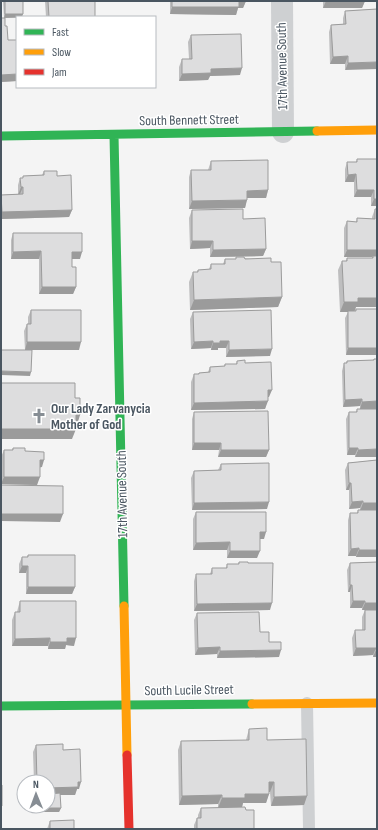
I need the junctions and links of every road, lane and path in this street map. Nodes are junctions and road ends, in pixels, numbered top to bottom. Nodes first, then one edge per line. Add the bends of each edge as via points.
1 (282, 1) edge
2 (377, 130) edge
3 (283, 132) junction
4 (114, 135) junction
5 (1, 136) edge
6 (308, 702) junction
7 (377, 703) edge
8 (127, 704) junction
9 (1, 706) edge
10 (129, 829) edge
11 (309, 829) edge

1 - 3 street, 17th Avenue South
2 - 3 street, South Bennett Street
3 - 4 street, South Bennett Street
4 - 5 street, South Bennett Street
4 - 8 street, 17th Avenue South
6 - 7 street, South Lucile Street
6 - 8 street, South Lucile Street
6 - 11 lane
8 - 9 street, South Lucile Street
8 - 10 street, 17th Avenue South

